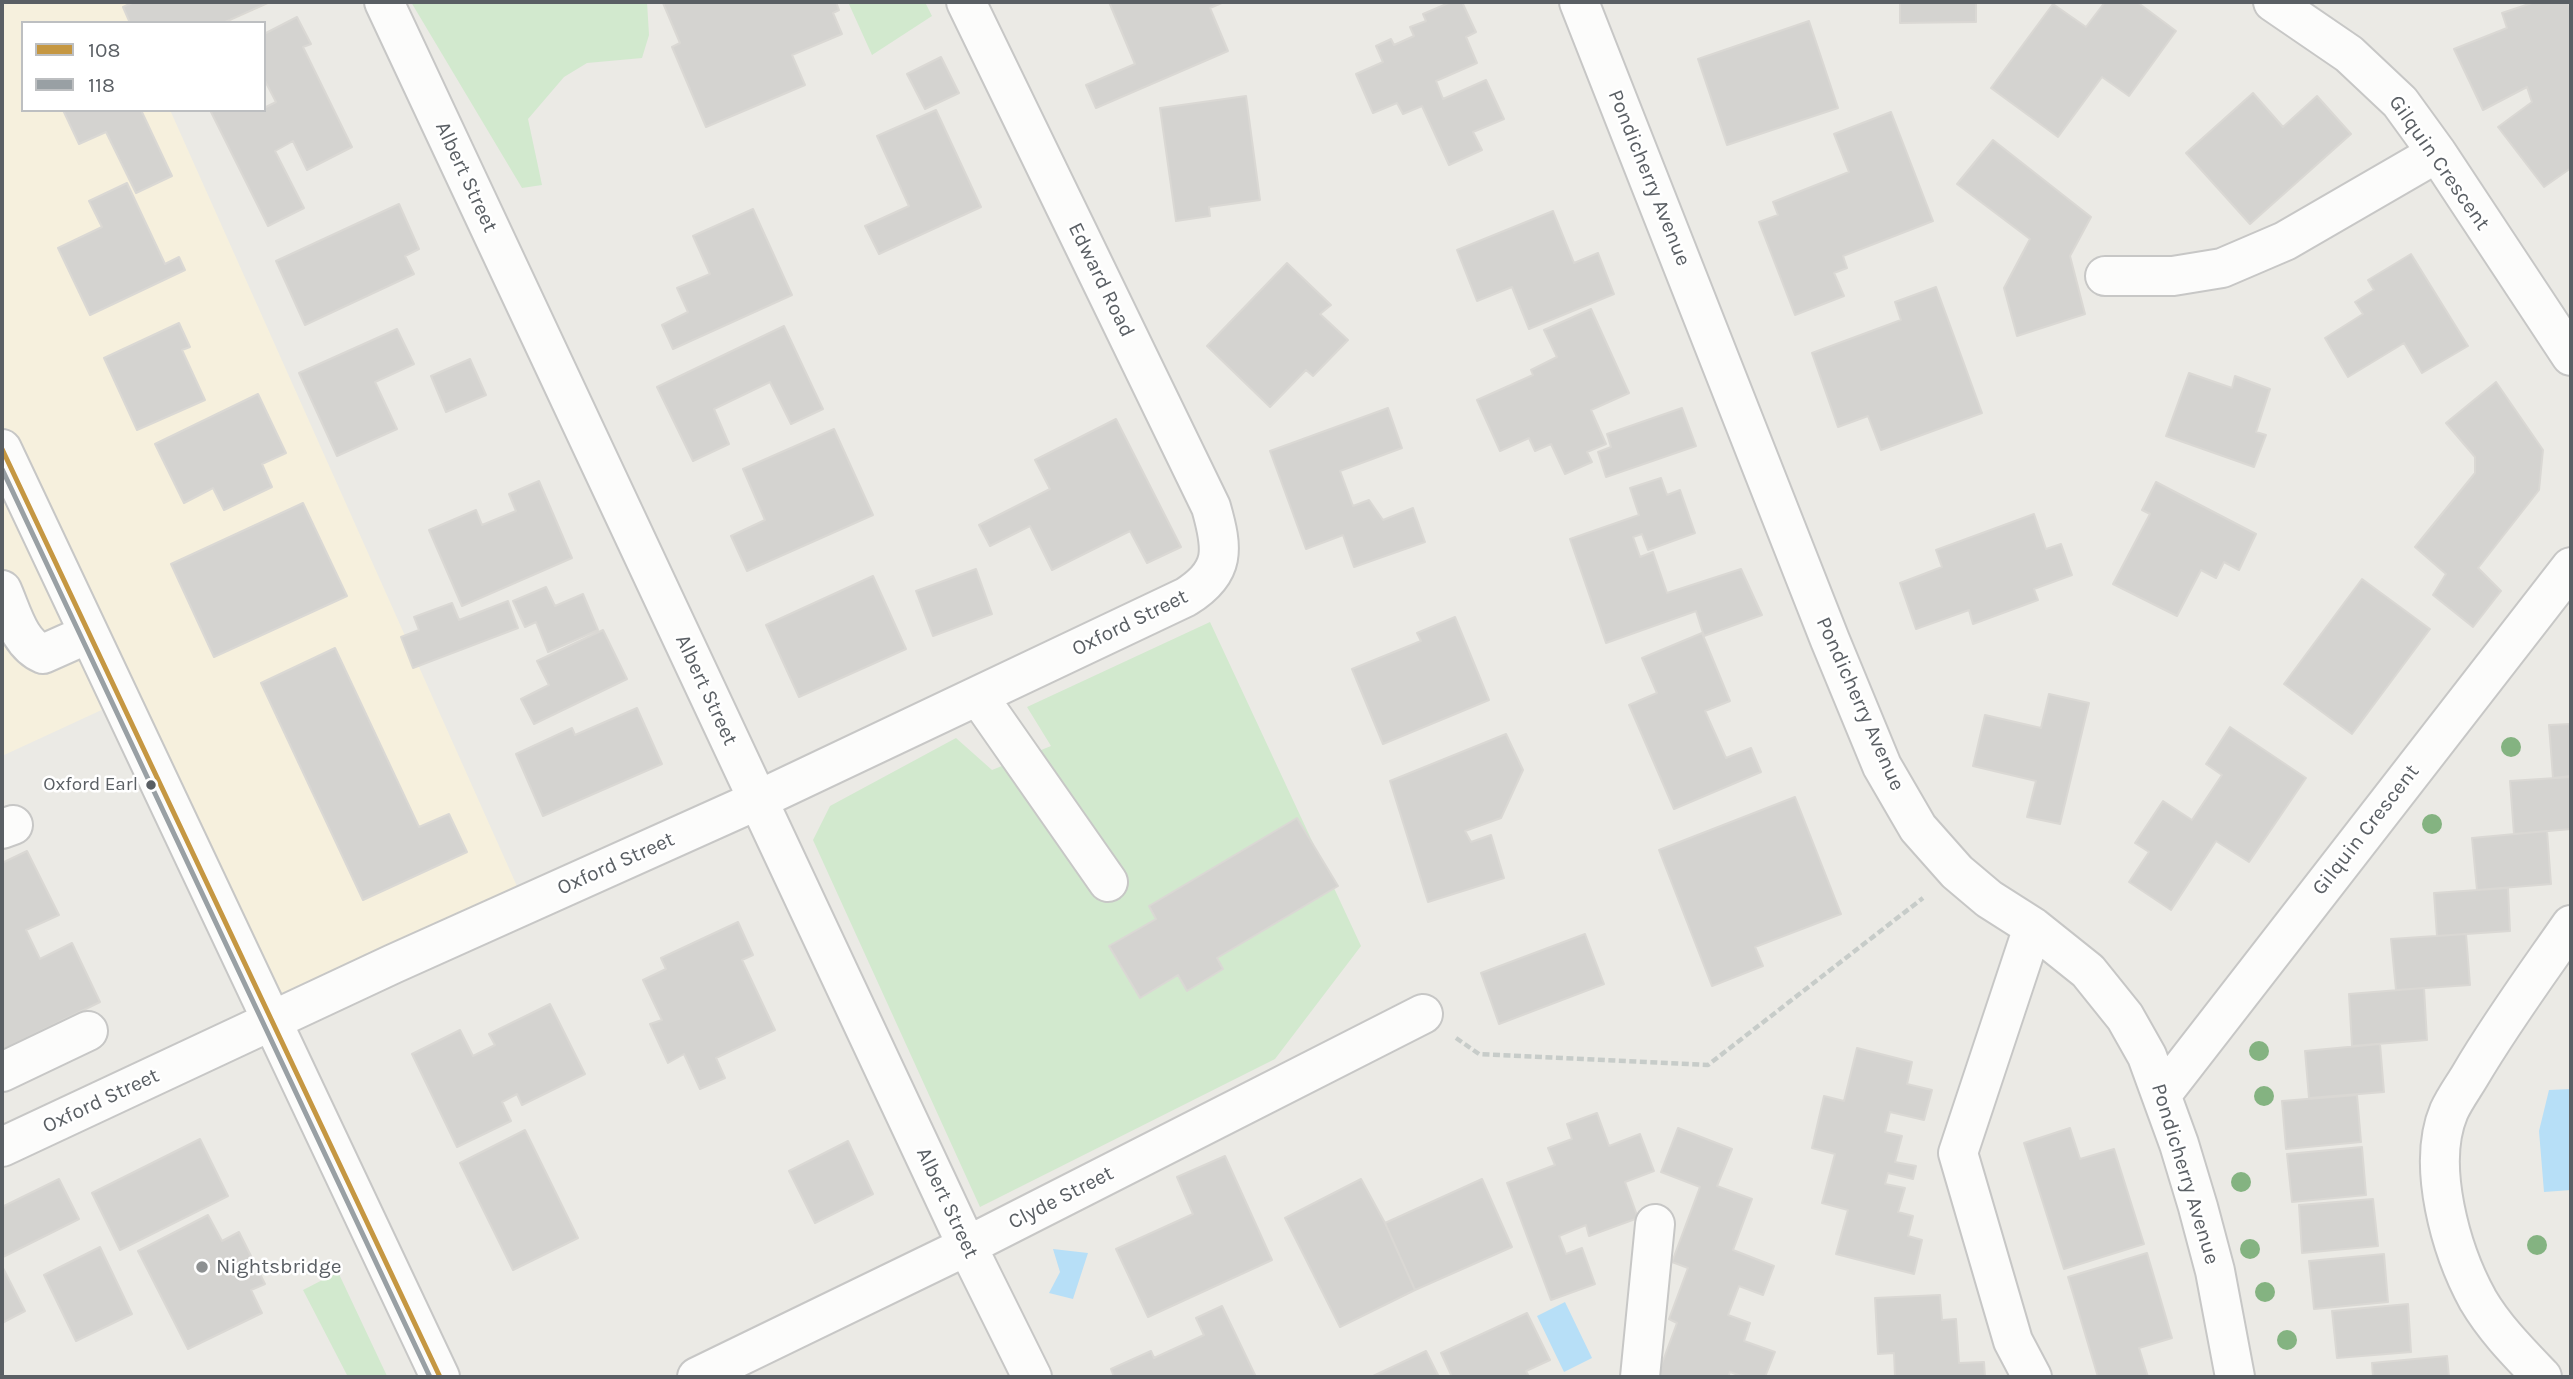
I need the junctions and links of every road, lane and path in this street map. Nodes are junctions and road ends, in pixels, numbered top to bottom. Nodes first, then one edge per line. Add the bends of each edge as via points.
1 (384, 2) edge
2 (966, 2) edge
3 (1579, 2) edge
4 (2273, 2) edge
5 (2437, 153) junction
6 (2105, 276) dead end
7 (2571, 356) edge
8 (4, 461) edge
9 (1218, 563) joint
10 (2568, 579) edge
11 (2, 590) edge
12 (88, 634) junction
13 (978, 696) junction
14 (758, 800) junction
15 (1957, 872) junction
16 (1108, 882) dead end
17 (2571, 925) edge
18 (2034, 927) junction
19 (1423, 1014) joint
20 (271, 1022) junction
21 (88, 1031) dead end
22 (2, 1073) edge
23 (2162, 1094) junction
24 (2, 1147) edge
25 (1655, 1224) dead end
26 (967, 1246) junction
27 (440, 1377) edge
28 (697, 1377) edge
29 (1032, 1377) edge
30 (1640, 1377) edge
31 (2032, 1377) edge
32 (2235, 1377) edge
33 (2542, 1377) edge

1 - 14 street, Albert Street
2 - 9 street, Edward Road via 1211,507 1219,536
3 - 15 street, Pondicherry Avenue via 1882,766 1918,828
4 - 5 street, Gilquin Crescent via 2349,54 2400,102
5 - 6 street via 2285,241 2222,268 2173,276
5 - 7 street, Gilquin Crescent
8 - 12 street
9 - 13 street, Oxford Street via 1200,588 1186,597
10 - 23 street, Gilquin Crescent via 2473,690
11 - 12 street via 34,650 43,654
12 - 20 street
13 - 14 street, Oxford Street
13 - 16 street
14 - 20 street, Oxford Street
14 - 26 street, Albert Street
15 - 18 street, Pondicherry Avenue
15 - 19 path via 1708,1065 1479,1054
17 - 33 street via 2449,1112 2441,1150 2441,1188 2456,1251 2478,1300
18 - 23 street, Pondicherry Avenue via 2088,971 2124,1017
18 - 31 street via 1958,1153 2013,1342
19 - 26 street, Clyde Street
20 - 24 street, Oxford Street
20 - 27 street
21 - 22 street
23 - 32 street, Pondicherry Avenue via 2215,1271
25 - 30 street
26 - 28 street, Clyde Street
26 - 29 street, Albert Street

